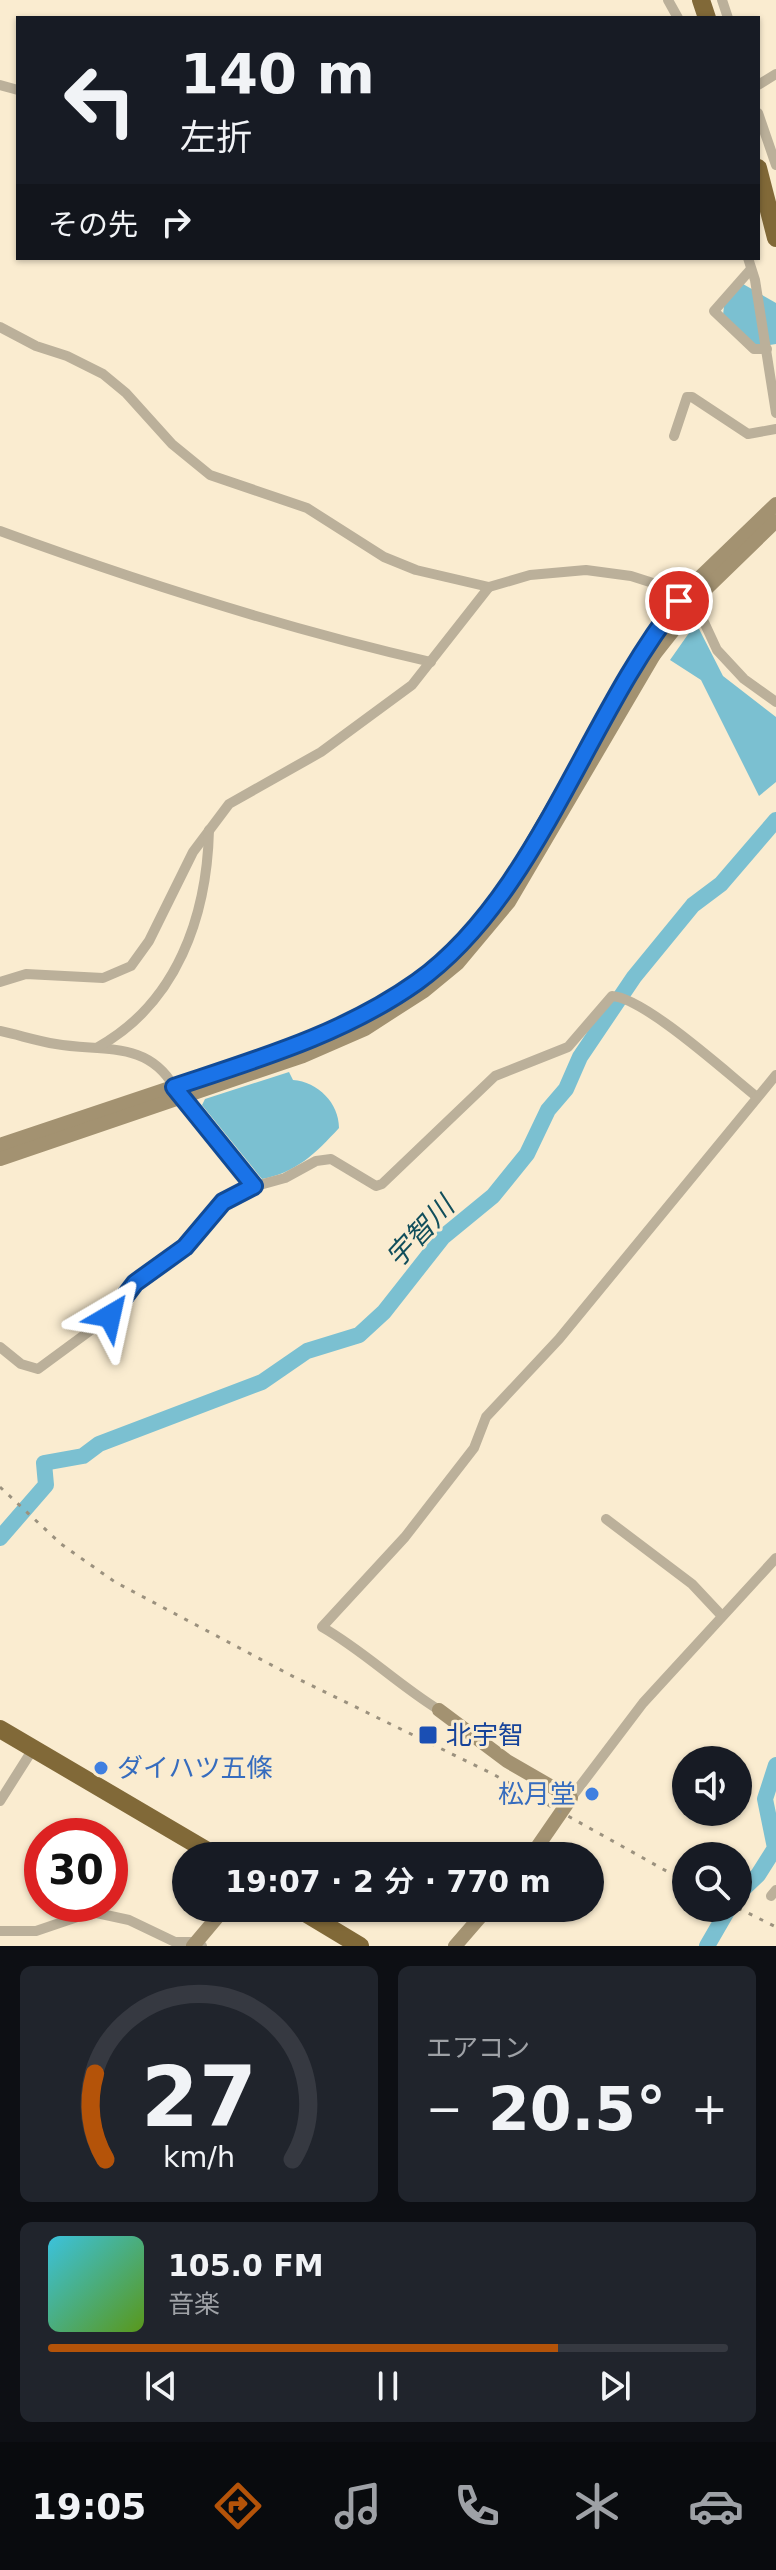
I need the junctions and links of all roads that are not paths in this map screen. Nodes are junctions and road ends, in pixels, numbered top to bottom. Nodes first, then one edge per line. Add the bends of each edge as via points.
1 (760, 119) edge
2 (776, 165) edge
3 (760, 176) edge
4 (776, 238) edge
5 (751, 269) edge
6 (0, 327) edge
7 (767, 349) junction
8 (776, 413) edge
9 (776, 429) edge
10 (674, 436) dead end
11 (776, 504) edge
12 (776, 521) edge
13 (0, 531) edge
14 (701, 585) junction
15 (489, 587) junction
16 (431, 662) junction
17 (776, 702) edge
18 (209, 828) junction
19 (0, 982) edge
20 (0, 1031) edge
21 (96, 1048) junction
22 (776, 1075) edge
23 (178, 1092) junction
24 (757, 1097) junction
25 (0, 1145) edge
26 (0, 1159) edge
27 (254, 1186) junction
28 (0, 1347) edge
29 (606, 1519) dead end
30 (776, 1558) edge
31 (722, 1616) junction
32 (439, 1710) joint
33 (0, 1729) edge
34 (33, 1749) junction
35 (571, 1798) junction
36 (0, 1801) edge
37 (192, 1842) edge
38 (541, 1842) edge
39 (214, 1922) edge
40 (320, 1922) edge
41 (476, 1922) edge
42 (0, 1931) edge
43 (197, 1945) edge
44 (360, 1946) edge
45 (455, 1946) edge

1 - 2 street
3 - 4 highway
5 - 7 street
5 - 7 street via 714,311 754,349
6 - 15 street via 103,374 210,475 307,508 384,557 416,570
7 - 8 street
9 - 10 street via 748,434 687,397
11 - 14 main road
12 - 14 main road
13 - 16 street via 266,622
14 - 23 main road, bridge via 650,649 503,893 449,955 419,981 348,1024
15 - 16 street
15 - 17 street via 530,575 575,571 658,583 678,591 697,607 717,650
16 - 18 street via 412,685 321,752 229,804
18 - 19 street via 131,966 103,978 26,974
18 - 21 street via 205,890 176,970 140,1018
20 - 21 street via 56,1045
21 - 23 street via 142,1054 165,1071
22 - 24 street
23 - 25 main road
23 - 26 main road
23 - 27 street
24 - 27 street via 649,1014 612,996 568,1047 495,1076 382,1184 376,1186 331,1159
24 - 32 street via 559,1339 486,1417 474,1448 405,1537 322,1627 363,1651 403,1688
27 - 28 street via 223,1202 185,1247 135,1283 110,1316 38,1369 21,1364
29 - 31 street via 692,1584
30 - 31 street
31 - 35 street via 643,1703
32 - 35 main road via 507,1761
33 - 34 highway
34 - 36 street
34 - 37 highway
35 - 38 main road
39 - 43 main road
40 - 44 highway
41 - 45 main road
42 - 43 street via 36,1931 92,1912

